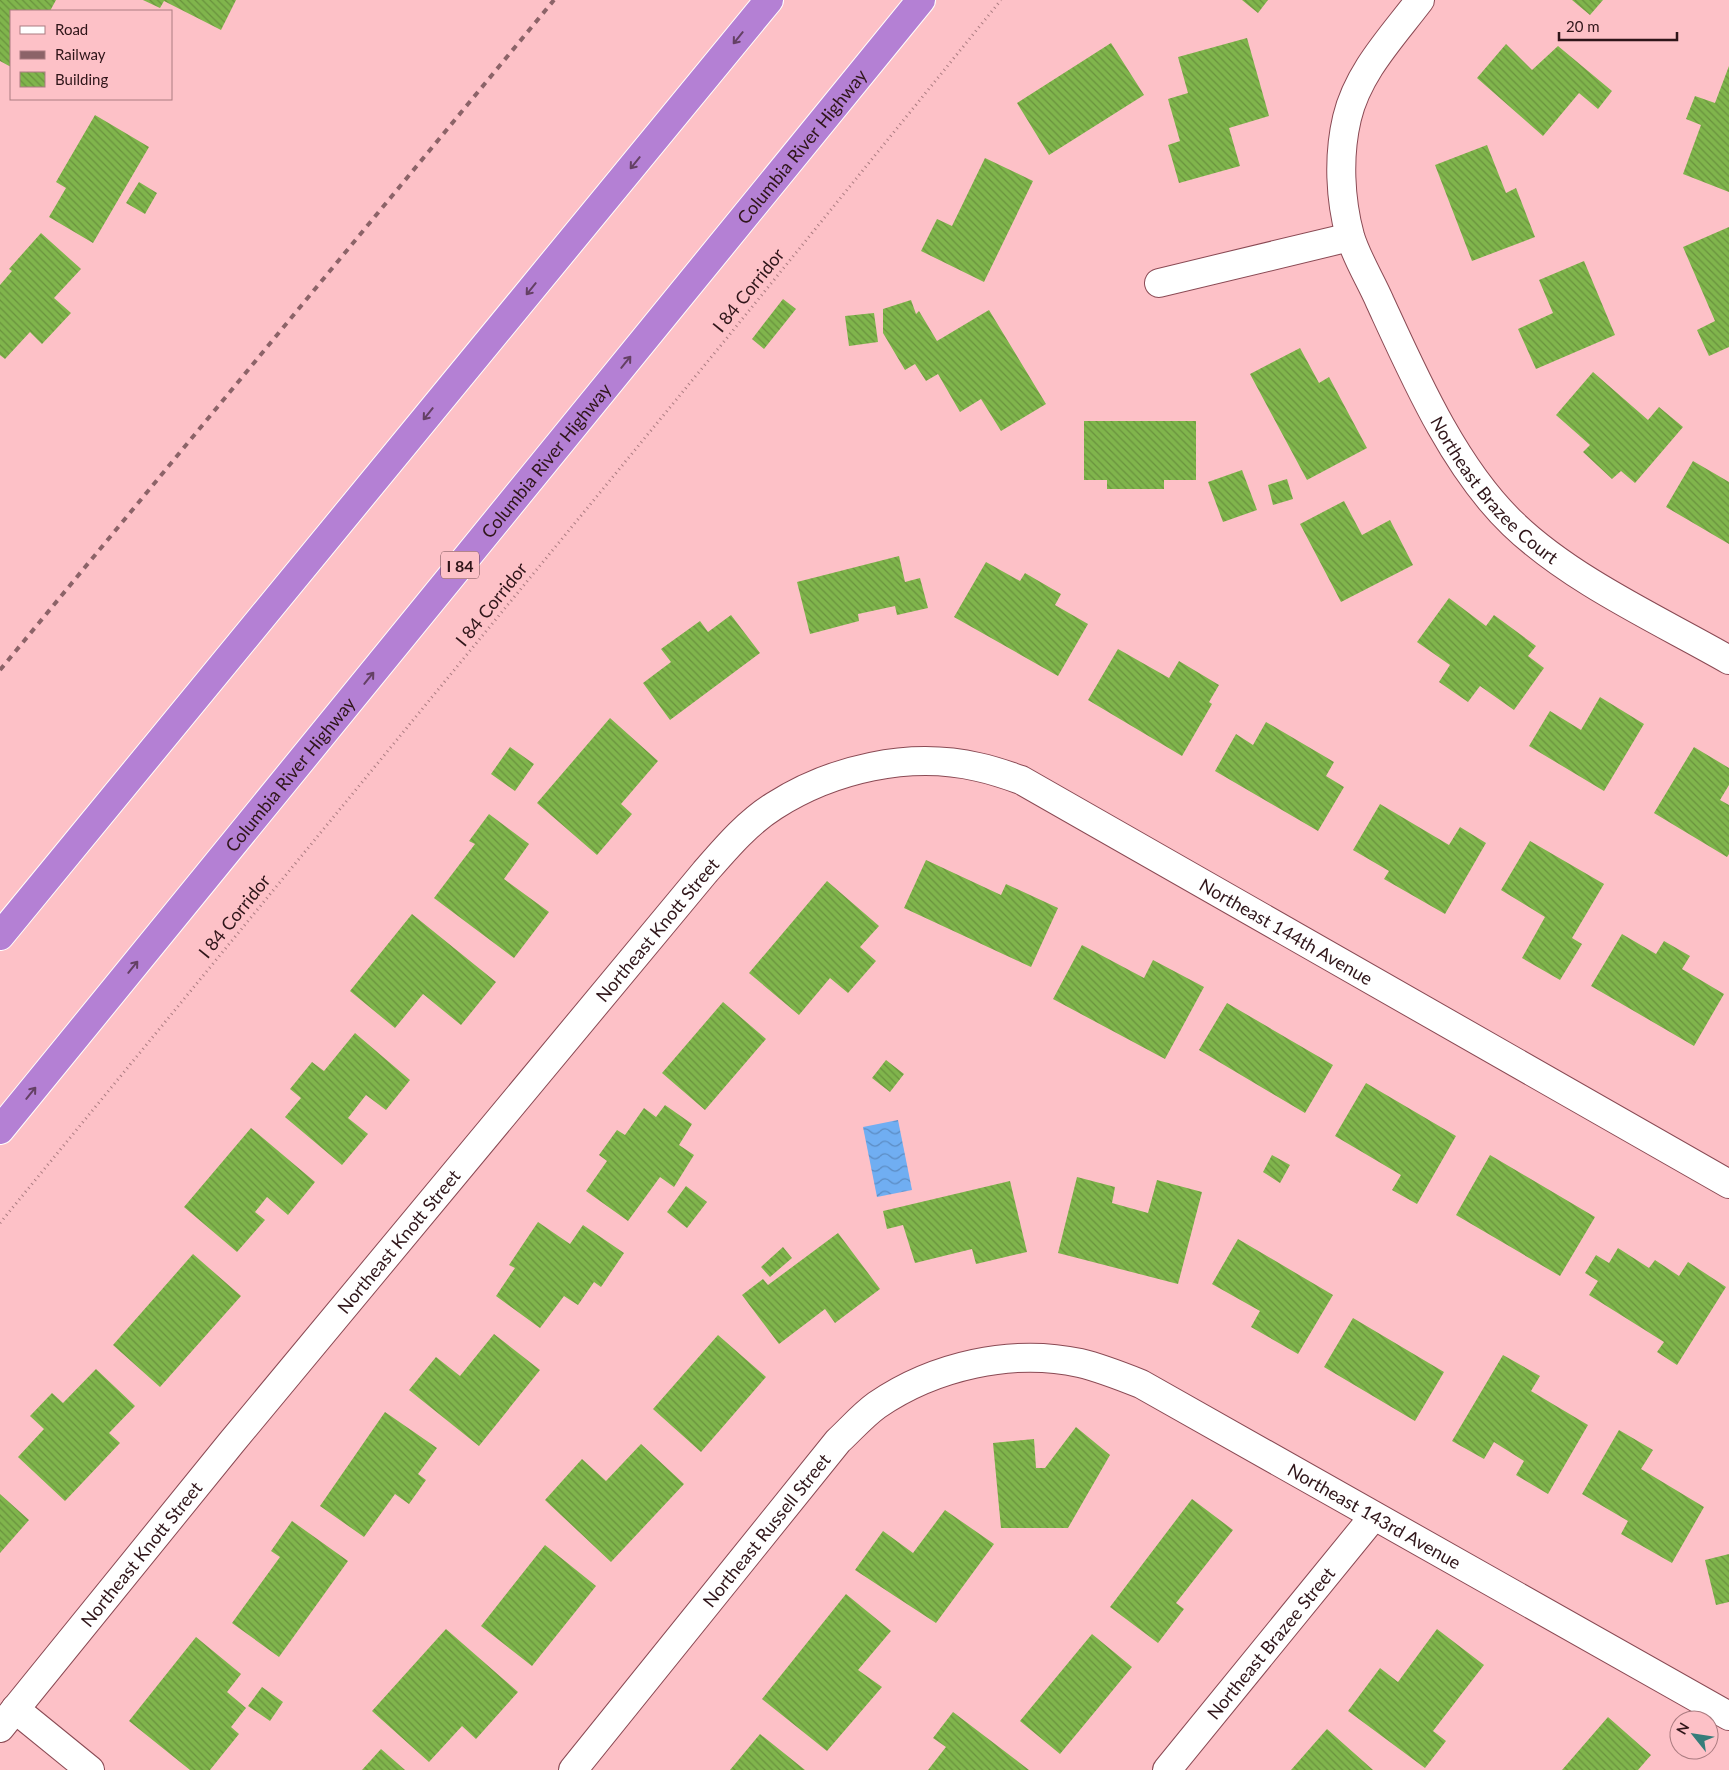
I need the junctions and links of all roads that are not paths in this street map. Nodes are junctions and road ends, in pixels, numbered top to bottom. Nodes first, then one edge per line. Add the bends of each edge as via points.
1 (769, 0) edge
2 (921, 0) edge
3 (1420, 0) edge
4 (1350, 237) junction
5 (1159, 283) dead end
6 (1729, 660) edge
7 (820, 782) joint
8 (0, 936) edge
9 (0, 1130) edge
10 (1729, 1184) edge
11 (1006, 1360) joint
12 (1374, 1516) junction
13 (1729, 1716) edge
14 (8, 1718) edge
15 (90, 1770) edge
16 (573, 1770) edge
17 (1167, 1770) edge

1 -> 8 highway
9 -> 2 highway, Columbia River Highway / I 84
3 - 4 street, Northeast Brazee Court via 1359,82 1347,118 1340,166
4 - 5 street
4 - 6 street, Northeast Brazee Court via 1444,431 1478,484 1512,523 1542,550 1600,587
7 - 10 street, Northeast 144th Avenue via 882,764 929,761 976,766 1021,780
7 - 14 street, Northeast Knott Street via 773,807 736,837 705,872 230,1443
11 - 12 street, Northeast 143rd Avenue via 1045,1359 1108,1370 1141,1384
11 - 16 street, Northeast Russell Street via 956,1368 918,1382 876,1406 838,1441
12 - 13 street, Northeast 143rd Avenue
12 - 17 street, Northeast Brazee Street
14 - 15 street

